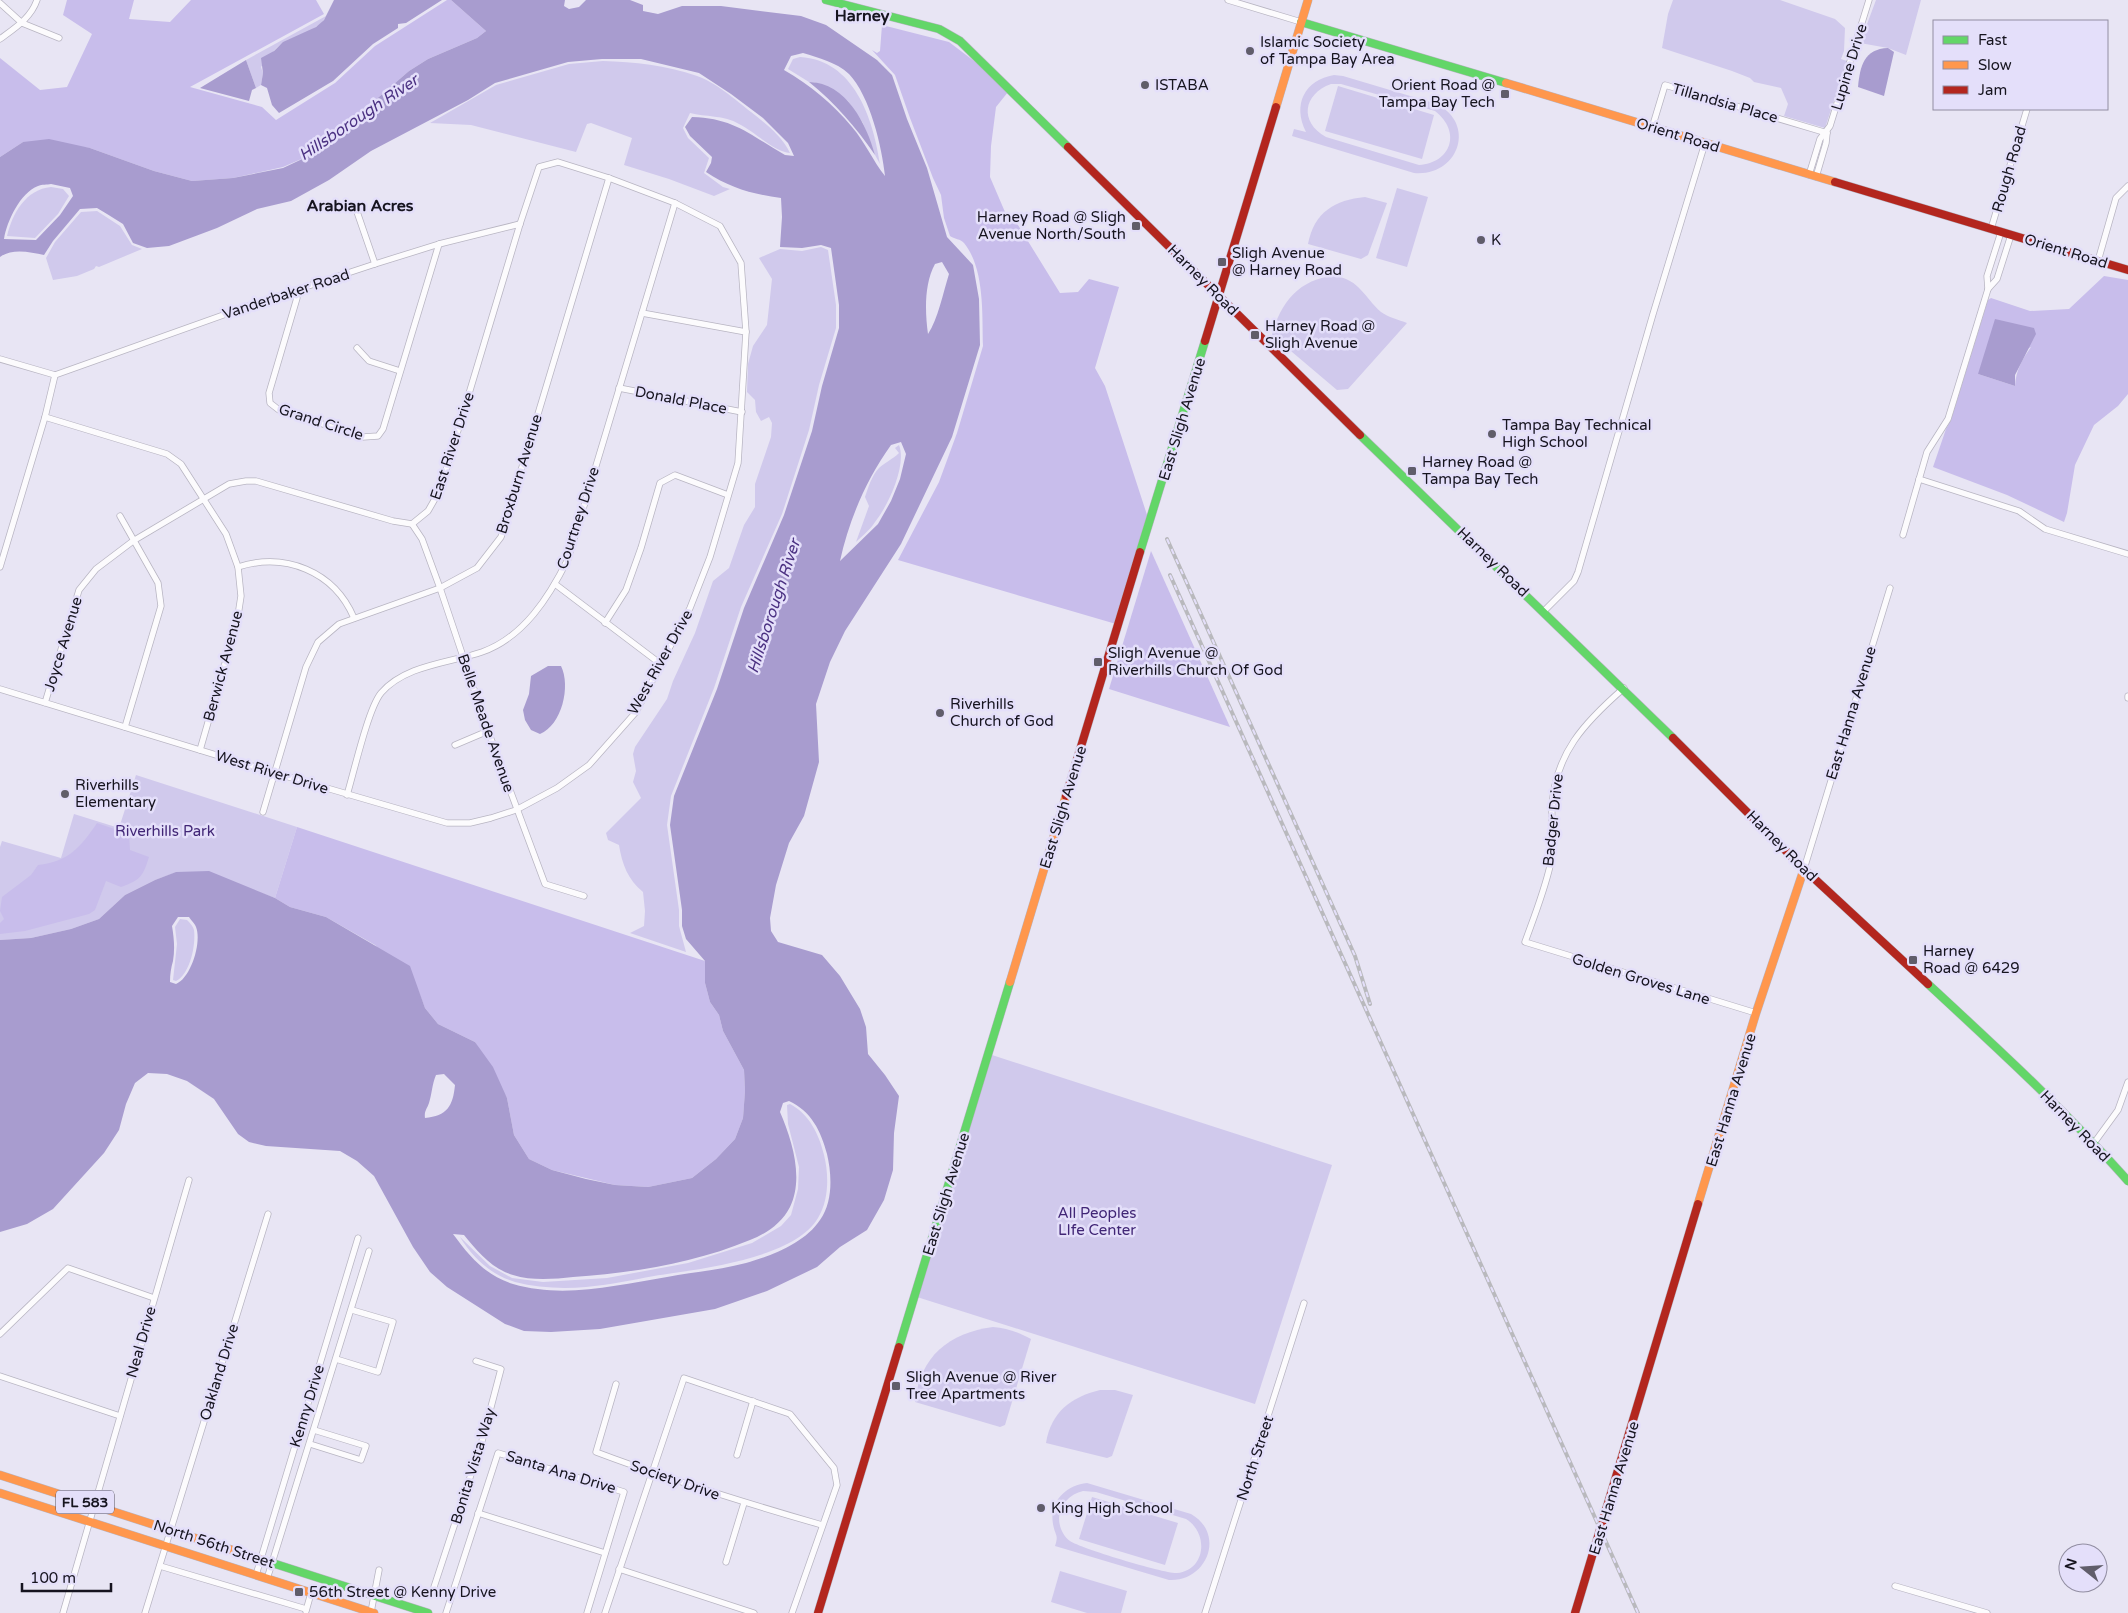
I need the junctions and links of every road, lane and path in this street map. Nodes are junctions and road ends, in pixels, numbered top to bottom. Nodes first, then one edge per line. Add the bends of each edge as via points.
1 (37, 0) edge
2 (826, 0) edge
3 (1228, 0) edge
4 (1308, 0) edge
5 (1869, 0) edge
6 (0, 3) edge
7 (22, 22) junction
8 (1301, 22) junction
9 (59, 38) dead end
10 (0, 39) edge
11 (2027, 110) edge
12 (1652, 128) junction
13 (1827, 133) junction
14 (1705, 144) junction
15 (1812, 176) junction
16 (609, 178) junction
17 (2128, 186) edge
18 (675, 203) junction
19 (355, 206) dead end
20 (520, 224) junction
21 (1991, 229) junction
22 (2000, 232) junction
23 (2010, 234) junction
24 (438, 244) junction
25 (2098, 261) junction
26 (376, 264) junction
27 (2128, 270) edge
28 (1988, 289) junction
29 (295, 291) junction
30 (1219, 296) junction
31 (642, 313) junction
32 (746, 332) junction
33 (357, 348) dead end
34 (0, 359) edge
35 (400, 372) junction
36 (55, 375) junction
37 (619, 388) junction
38 (742, 412) junction
39 (45, 417) junction
40 (1919, 479) junction
41 (728, 495) junction
42 (204, 500) junction
43 (120, 516) dead end
44 (412, 524) junction
45 (1903, 534) dead end
46 (133, 541) junction
47 (2128, 554) edge
48 (238, 567) junction
49 (0, 568) edge
50 (555, 584) junction
51 (440, 588) junction
52 (1890, 588) dead end
53 (1544, 611) junction
54 (354, 618) junction
55 (605, 623) junction
56 (464, 656) junction
57 (662, 665) junction
58 (1624, 688) junction
59 (0, 689) edge
60 (45, 703) junction
61 (125, 727) junction
62 (488, 731) junction
63 (454, 745) dead end
64 (200, 750) junction
65 (275, 773) junction
66 (347, 795) junction
67 (516, 810) junction
68 (263, 812) dead end
69 (1804, 869) junction
70 (584, 896) dead end
71 (1526, 942) joint
72 (1756, 1014) junction
73 (2128, 1082) edge
74 (2094, 1144) junction
75 (189, 1180) dead end
76 (2128, 1181) edge
77 (268, 1214) dead end
78 (358, 1238) dead end
79 (369, 1251) dead end
80 (154, 1298) junction
81 (1304, 1304) dead end
82 (352, 1310) junction
83 (0, 1334) edge
84 (336, 1360) junction
85 (476, 1361) dead end
86 (0, 1376) edge
87 (616, 1384) dead end
88 (753, 1401) junction
89 (120, 1416) junction
90 (314, 1430) junction
91 (310, 1444) junction
92 (736, 1455) dead end
93 (652, 1473) junction
94 (2, 1476) edge
95 (0, 1488) edge
96 (0, 1494) edge
97 (744, 1503) junction
98 (95, 1505) junction
99 (478, 1513) junction
100 (90, 1522) junction
101 (822, 1525) junction
102 (171, 1529) junction
103 (166, 1546) junction
104 (605, 1553) junction
105 (261, 1559) junction
106 (272, 1562) junction
107 (726, 1562) dead end
108 (160, 1566) junction
109 (619, 1568) junction
110 (379, 1570) dead end
111 (256, 1575) junction
112 (267, 1579) junction
113 (1895, 1586) dead end
114 (434, 1587) dead end
115 (311, 1593) junction
116 (375, 1595) junction
117 (306, 1611) edge
118 (372, 1612) edge
119 (63, 1613) edge
120 (145, 1613) edge
121 (428, 1613) edge
122 (446, 1613) edge
123 (587, 1613) edge
124 (605, 1613) edge
125 (754, 1613) edge
126 (792, 1613) edge
127 (818, 1613) edge
128 (1205, 1613) edge
129 (1576, 1613) edge
130 (1987, 1613) edge

1 - 7 street via 34,9
2 - 30 street, Harney Road via 938,29 960,41
3 - 8 street, Orient Road
4 - 8 street, East Sligh Avenue
5 - 13 street, Lupine Drive
6 - 7 street
7 - 9 street
7 - 10 street
8 - 12 street, Orient Road
8 - 30 street, East Sligh Avenue
11 - 21 street, Rough Road
12 - 13 street, Tillandsia Place via 1666,85
12 - 14 street, Orient Road
13 - 15 street, Lupine Drive
14 - 15 street, Orient Road
14 - 53 street via 1578,572 1574,581
15 - 21 street, Orient Road
16 - 18 street, East River Drive
16 - 20 street, East River Drive via 558,162 539,167
16 - 51 street, Broxburn Avenue via 501,537 477,568
17 - 25 street via 2116,198
18 - 31 street, Courtney Drive
18 - 32 street, West River Drive via 720,226 740,263
19 - 26 street
20 - 24 street, Vanderbaker Road
20 - 44 street, East River Drive via 440,490 428,511
21 - 22 street, Orient Road
22 - 23 street, Orient Road
22 - 28 street via 1987,276
23 - 25 street, Orient Road
23 - 28 street via 1997,279
24 - 26 street, Vanderbaker Road
24 - 35 street, Grand Circle
25 - 27 street, Orient Road
26 - 29 street, Vanderbaker Road
28 - 40 street via 1948,419 1927,452
29 - 35 street, Grand Circle via 297,298 269,393 269,401 274,407 363,437 378,436
29 - 36 street, Vanderbaker Road
30 - 53 street, Harney Road
30 - 127 street, East Sligh Avenue
31 - 32 street
31 - 37 street, Courtney Drive
32 - 38 street, West River Drive
33 - 35 street via 369,361
34 - 36 street
36 - 39 street
37 - 38 street, Donald Place
37 - 50 street, Courtney Drive via 568,559
38 - 41 street, West River Drive via 738,463
39 - 42 street via 167,454 181,464
39 - 49 street
40 - 45 street
40 - 47 street via 2019,511 2045,528
41 - 55 street via 675,475 660,483 626,590
41 - 57 street, West River Drive via 710,557
42 - 44 street via 229,484 256,481
42 - 46 street, Joyce Avenue
42 - 48 street, Berwick Avenue via 226,534
43 - 46 street
44 - 51 street, Belle Meade Avenue via 422,539
46 - 60 street, Joyce Avenue via 96,569 79,590
46 - 61 street via 158,583 161,606
48 - 54 street via 270,561 297,564 337,590
48 - 64 street, Berwick Avenue via 241,596 237,622
50 - 55 street
50 - 56 street, Courtney Drive via 532,617 513,636 483,651
51 - 54 street, Broxburn Avenue
51 - 56 street, Belle Meade Avenue
52 - 69 street, East Hanna Avenue
53 - 58 street, Harney Road
54 - 65 street, Broxburn Avenue via 324,635 312,652
55 - 57 street
56 - 62 street, Belle Meade Avenue
56 - 66 street, Courtney Drive via 411,673 380,694
57 - 67 street, West River Drive via 636,712 589,764 557,788
58 - 69 street, Harney Road
58 - 71 street, Badger Drive via 1575,738 1559,767 1552,806 1551,865
59 - 60 street, West River Drive
60 - 61 street, West River Drive
61 - 64 street, West River Drive
62 - 63 street
62 - 67 street, Belle Meade Avenue
64 - 65 street, West River Drive
65 - 66 street, West River Drive
65 - 68 street, Broxburn Avenue
66 - 67 street, West River Drive via 447,822 470,823
67 - 70 street, Belle Meade Avenue via 545,884
69 - 72 street, East Hanna Avenue
69 - 74 street, Harney Road via 1998,1049
71 - 72 street, Golden Groves Lane
72 - 129 street, East Hanna Avenue
73 - 74 street via 2118,1110
74 - 76 street, Harney Road
75 - 80 street, Neal Drive
77 - 102 street, Oakland Drive
78 - 105 street, Kenny Drive
79 - 82 street
80 - 83 street via 68,1268
80 - 89 street, Neal Drive
81 - 128 street, North Street
82 - 84 street
82 - 84 street via 392,1322 378,1372
84 - 90 street
85 - 114 street, Bonita Vista Way via 501,1368 482,1441
86 - 89 street
87 - 93 street, Society Drive via 596,1452
88 - 92 street
88 - 93 street via 684,1378
88 - 101 street via 790,1414 834,1468 837,1485
89 - 98 street, Neal Drive
90 - 91 street
90 - 91 street via 366,1446 361,1460
91 - 106 street
93 - 97 street, Society Drive
93 - 109 street
94 - 95 street
94 - 98 street, North 56th Street / FL 583
96 - 100 street, North 56th Street / FL 583
97 - 101 street, Society Drive
97 - 107 street
98 - 100 street, Neal Drive
98 - 102 street, North 56th Street / FL 583
99 - 104 street
99 - 104 street, Santa Ana Drive via 498,1453 624,1492
99 - 122 street
100 - 103 street, North 56th Street / FL 583
100 - 119 street, Neal Drive
101 - 126 street
102 - 103 street, Oakland Drive
102 - 105 street, North 56th Street / FL 583
103 - 108 street, Oakland Drive
103 - 111 street, North 56th Street / FL 583
104 - 123 street
105 - 106 street, North 56th Street / FL 583
105 - 111 street, Kenny Drive
106 - 112 street
106 - 116 street, North 56th Street / FL 583
108 - 117 street
108 - 120 street, Oakland Drive
109 - 124 street
109 - 125 street
110 - 116 street
111 - 112 street, North 56th Street / FL 583
112 - 115 street, North 56th Street / FL 583
113 - 130 street
115 - 117 street
115 - 118 street, North 56th Street / FL 583
116 - 118 street
116 - 121 street, North 56th Street / FL 583

